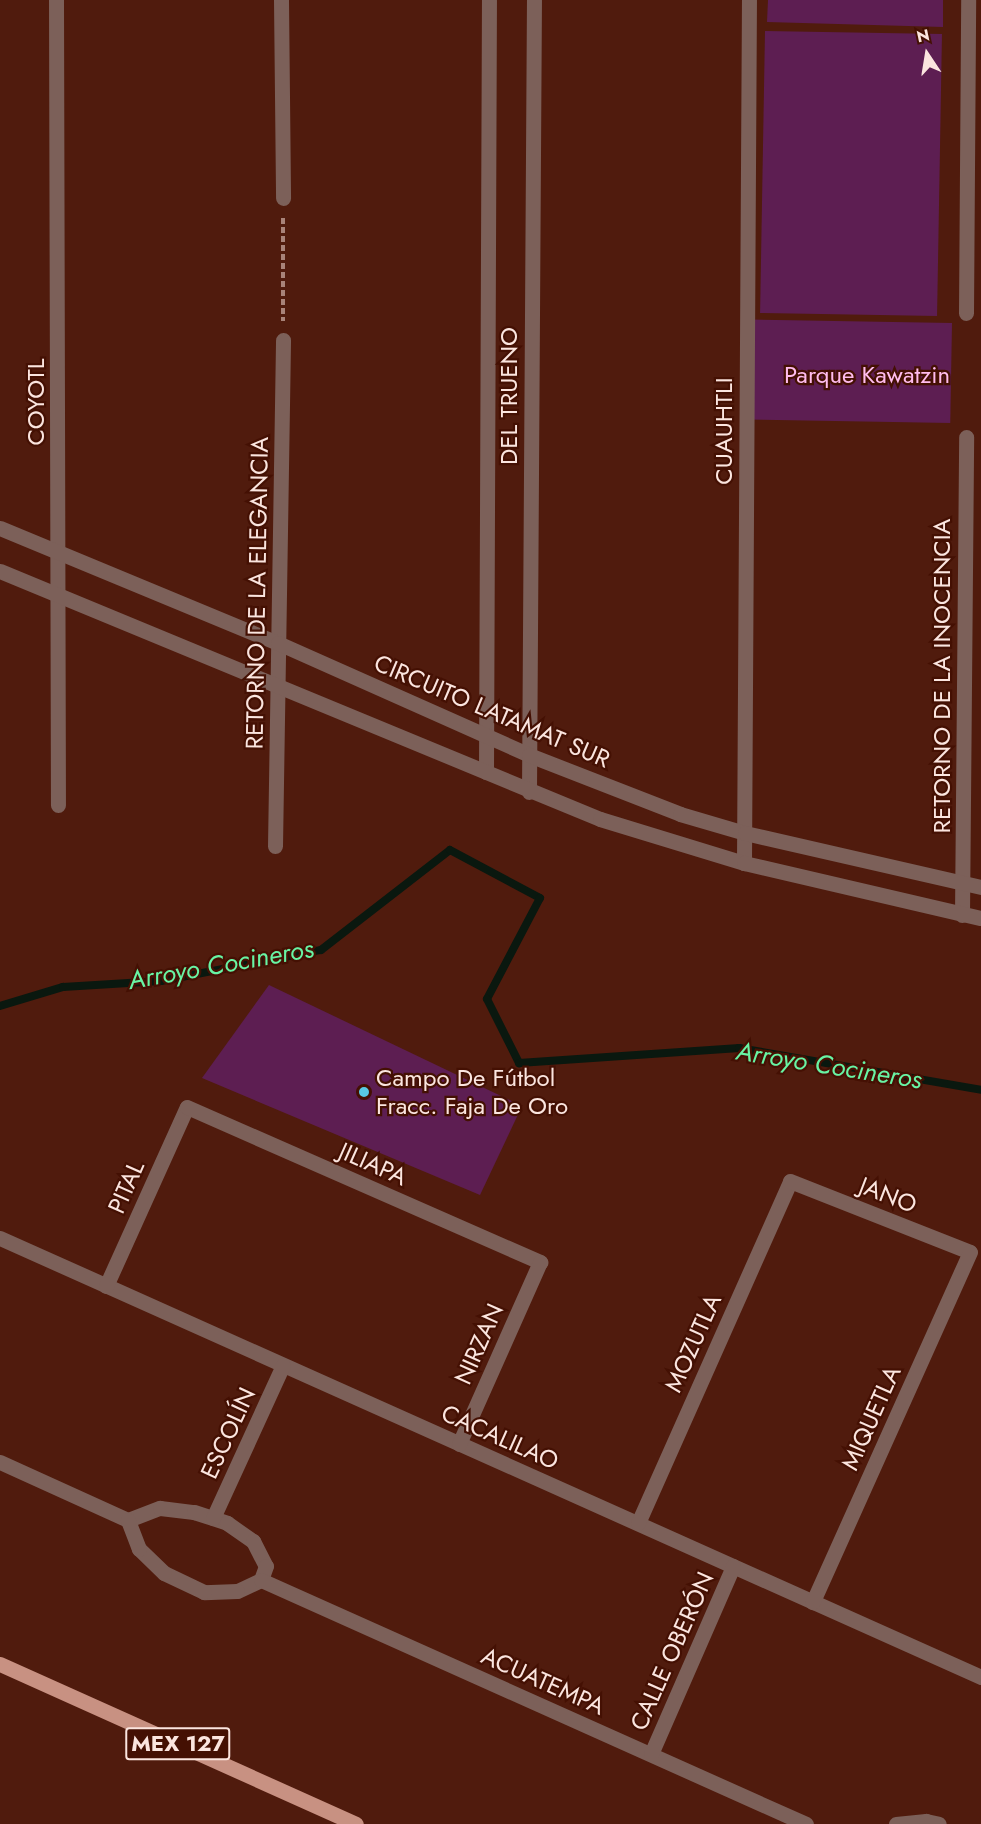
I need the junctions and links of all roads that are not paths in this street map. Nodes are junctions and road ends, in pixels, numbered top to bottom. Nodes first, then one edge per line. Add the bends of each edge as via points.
1 (56, 0) edge
2 (282, 0) edge
3 (489, 0) edge
4 (534, 0) edge
5 (749, 0) edge
6 (968, 0) edge
7 (283, 198) road end
8 (966, 313) dead end
9 (283, 340) road end
10 (966, 437) dead end
11 (0, 528) edge
12 (59, 554) junction
13 (0, 571) edge
14 (59, 596) junction
15 (278, 643) junction
16 (278, 685) junction
17 (486, 735) junction
18 (529, 755) junction
19 (486, 772) junction
20 (529, 792) junction
21 (58, 805) dead end
22 (745, 833) junction
23 (275, 846) dead end
24 (744, 863) junction
25 (964, 883) junction
26 (981, 887) edge
27 (962, 915) junction
28 (981, 918) edge
29 (187, 1107) joint
30 (790, 1181) joint
31 (0, 1238) edge
32 (970, 1252) joint
33 (540, 1262) joint
34 (106, 1286) junction
35 (283, 1365) junction
36 (459, 1444) junction
37 (0, 1462) edge
38 (213, 1518) junction
39 (128, 1520) junction
40 (638, 1523) junction
41 (734, 1566) junction
42 (261, 1580) junction
43 (813, 1602) junction
44 (0, 1664) edge
45 (981, 1677) edge
46 (651, 1754) junction
47 (356, 1824) edge
48 (807, 1824) edge
49 (896, 1824) edge
50 (939, 1824) edge

1 - 12 street, COYOTL
2 - 7 street
3 - 17 street, DEL TRUENO
4 - 18 street, DEL TRUENO
5 - 22 street, CUAUHTLI
6 - 8 street
9 - 15 street, RETORNO DE LA ELEGANCIA
10 - 25 street, RETORNO DE LA INOCENCIA
11 - 12 street, CIRCUITO LATAMAT SUR
12 - 14 street, COYOTL
12 - 15 street, CIRCUITO LATAMAT SUR
13 - 14 street
14 - 16 street
14 - 21 street, COYOTL
15 - 16 street, RETORNO DE LA ELEGANCIA
15 - 17 street, CIRCUITO LATAMAT SUR
16 - 19 street
16 - 23 street, RETORNO DE LA ELEGANCIA
17 - 18 street, CIRCUITO LATAMAT SUR
17 - 19 street, DEL TRUENO
18 - 20 street, DEL TRUENO
18 - 22 street, CIRCUITO LATAMAT SUR via 680,814
19 - 20 street
20 - 24 street via 600,819
22 - 24 street, CUAUHTLI
22 - 25 street, CIRCUITO LATAMAT SUR
24 - 27 street
25 - 26 street, CIRCUITO LATAMAT SUR
25 - 27 street, RETORNO DE LA INOCENCIA
27 - 28 street
29 - 33 street, JILIAPA
29 - 34 street, PITAL
30 - 32 street, JANO
30 - 40 street, MOZUTLA
31 - 34 street, CACALILAO
32 - 43 street, MIQUETLA
33 - 36 street, NIRZAN
34 - 35 street, CACALILAO
35 - 36 street, CACALILAO
35 - 38 street, ESCOLÍN
36 - 40 street, CACALILAO
37 - 39 street
38 - 39 street via 160,1508
38 - 42 street via 252,1541 266,1566
39 - 42 street via 139,1549 164,1573 204,1592 237,1591
40 - 41 street, CACALILAO
41 - 43 street, CACALILAO
41 - 46 street, CALLE OBERÓN
42 - 46 street, ACUATEMPA
43 - 45 street, CACALILAO
44 - 47 main road, MEX 127
46 - 48 street, ACUATEMPA
49 - 50 street

